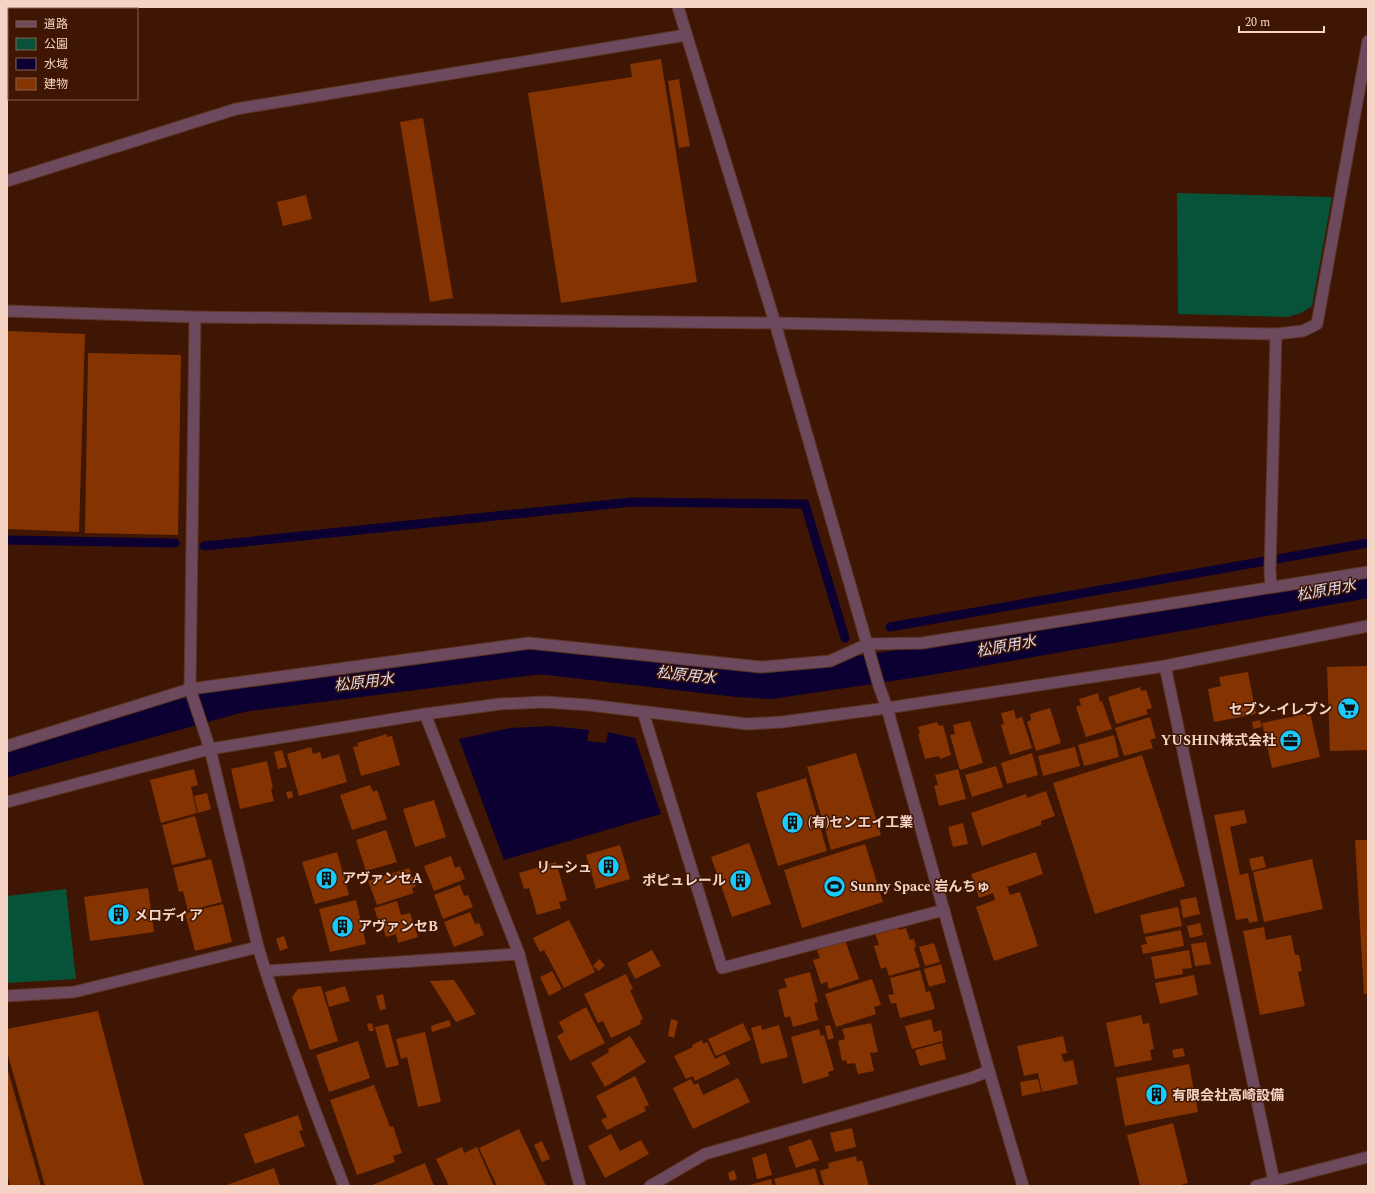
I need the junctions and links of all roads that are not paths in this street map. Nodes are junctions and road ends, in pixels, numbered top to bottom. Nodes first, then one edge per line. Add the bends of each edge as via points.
1 (678, 7) edge
2 (686, 35) junction
3 (1368, 41) edge
4 (7, 182) edge
5 (7, 311) edge
6 (195, 317) junction
7 (775, 323) junction
8 (1276, 334) junction
9 (1368, 572) edge
10 (1271, 587) junction
11 (1368, 626) edge
12 (868, 644) junction
13 (1165, 666) junction
14 (192, 694) junction
15 (887, 708) junction
16 (643, 712) junction
17 (426, 714) junction
18 (7, 746) edge
19 (210, 749) junction
20 (7, 802) edge
21 (944, 910) junction
22 (258, 947) junction
23 (519, 954) junction
24 (266, 971) junction
25 (7, 996) edge
26 (989, 1071) junction
27 (1368, 1156) edge
28 (1274, 1184) edge
29 (344, 1186) edge
30 (580, 1186) edge
31 (650, 1186) edge
32 (1023, 1186) edge
33 (1256, 1186) edge

1 - 2 street
2 - 4 street via 236,109
2 - 7 street
3 - 8 street via 1317,324 1303,332
5 - 6 street
6 - 7 street
6 - 14 street
7 - 8 street
7 - 12 street
8 - 10 street
9 - 10 street
10 - 12 street via 922,643
11 - 13 street
12 - 14 street via 830,661 761,667 529,643
12 - 15 street
13 - 15 street
13 - 28 street
14 - 18 street
14 - 19 street
15 - 16 street via 747,724
15 - 21 street
16 - 17 street via 544,702 500,704
16 - 21 street via 722,968
17 - 19 street
17 - 23 street
19 - 20 street
19 - 22 street
21 - 26 street
22 - 24 street
22 - 25 street via 74,992
23 - 24 street
23 - 30 street
24 - 29 street via 311,1101
26 - 31 street via 705,1154
26 - 32 street
27 - 28 street
28 - 33 street

